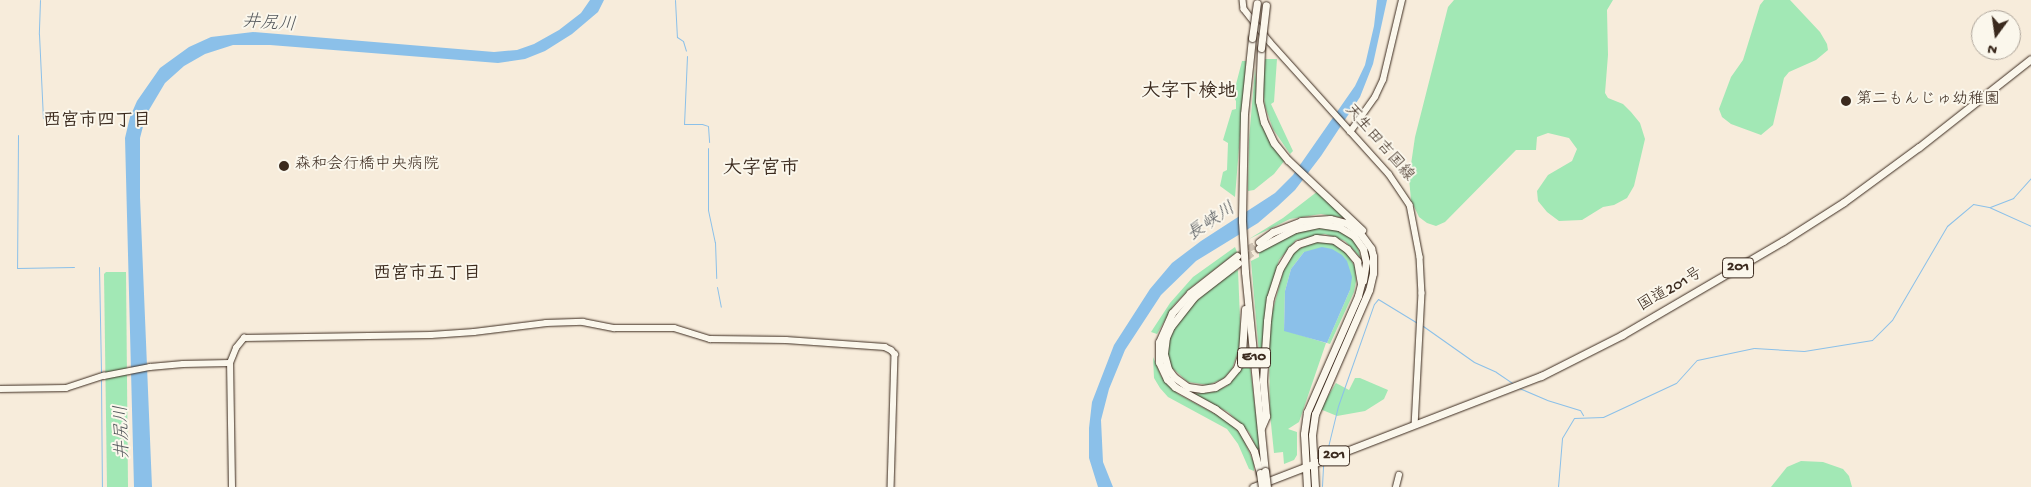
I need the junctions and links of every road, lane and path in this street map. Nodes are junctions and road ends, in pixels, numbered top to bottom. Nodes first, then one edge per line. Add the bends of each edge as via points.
1 (1242, 0) edge
2 (1402, 0) edge
3 (1257, 2) edge
4 (1266, 3) edge
5 (2031, 59) edge
6 (1350, 132) junction
7 (1371, 248) junction
8 (1245, 272) junction
9 (1358, 296) junction
10 (230, 363) junction
11 (0, 389) edge
12 (1414, 424) junction
13 (1261, 428) junction
14 (1309, 465) junction
15 (1263, 472) junction
16 (1399, 475) dead end
17 (232, 487) edge
18 (891, 487) edge
19 (1253, 487) edge
20 (1262, 487) edge
21 (1267, 487) edge
22 (1307, 487) edge
23 (1314, 487) edge
24 (1396, 487) edge

1 - 6 street, 天生田吉国線 via 1244,9 1270,42
2 - 6 street via 1383,80 1376,97
3 - 8 highway, E10, bridge via 1244,114 1242,194
4 - 7 highway, bridge via 1258,88 1261,112 1274,143 1288,160 1356,222
5 - 12 highway, 国道201号 / 201 via 1844,202 1697,292 1578,359
6 - 12 street, 天生田吉国線 via 1389,174 1410,205 1414,218 1422,293
7 - 9 highway via 1354,228 1330,218 1301,220 1273,232 1259,245 1295,229 1319,224 1339,227 1354,236 1365,254 1366,269
7 - 14 highway via 1374,264 1369,290 1315,414
8 - 13 highway, E10
8 - 15 highway via 1244,338 1233,375 1208,389 1195,389 1180,383 1168,369 1164,354 1171,326 1194,298 1237,259 1190,293 1172,313 1159,342 1159,362 1175,387 1240,427
9 - 13 highway via 1360,270 1352,253 1342,244 1316,238 1290,250 1270,298 1264,360 1266,416
9 - 14 highway via 1308,412 1304,434
10 - 11 street via 150,368 66,388
10 - 17 street
10 - 18 street via 244,338 431,335 560,322 583,322 614,328 674,328 717,340 786,340 885,347 895,354
12 - 14 highway, 国道201号 / 201
13 - 15 highway, E10
14 - 19 highway, 国道201号 / 201
14 - 22 highway, 201
14 - 23 highway, 201
15 - 20 highway, bridge
15 - 21 highway, E10, bridge
16 - 24 street

